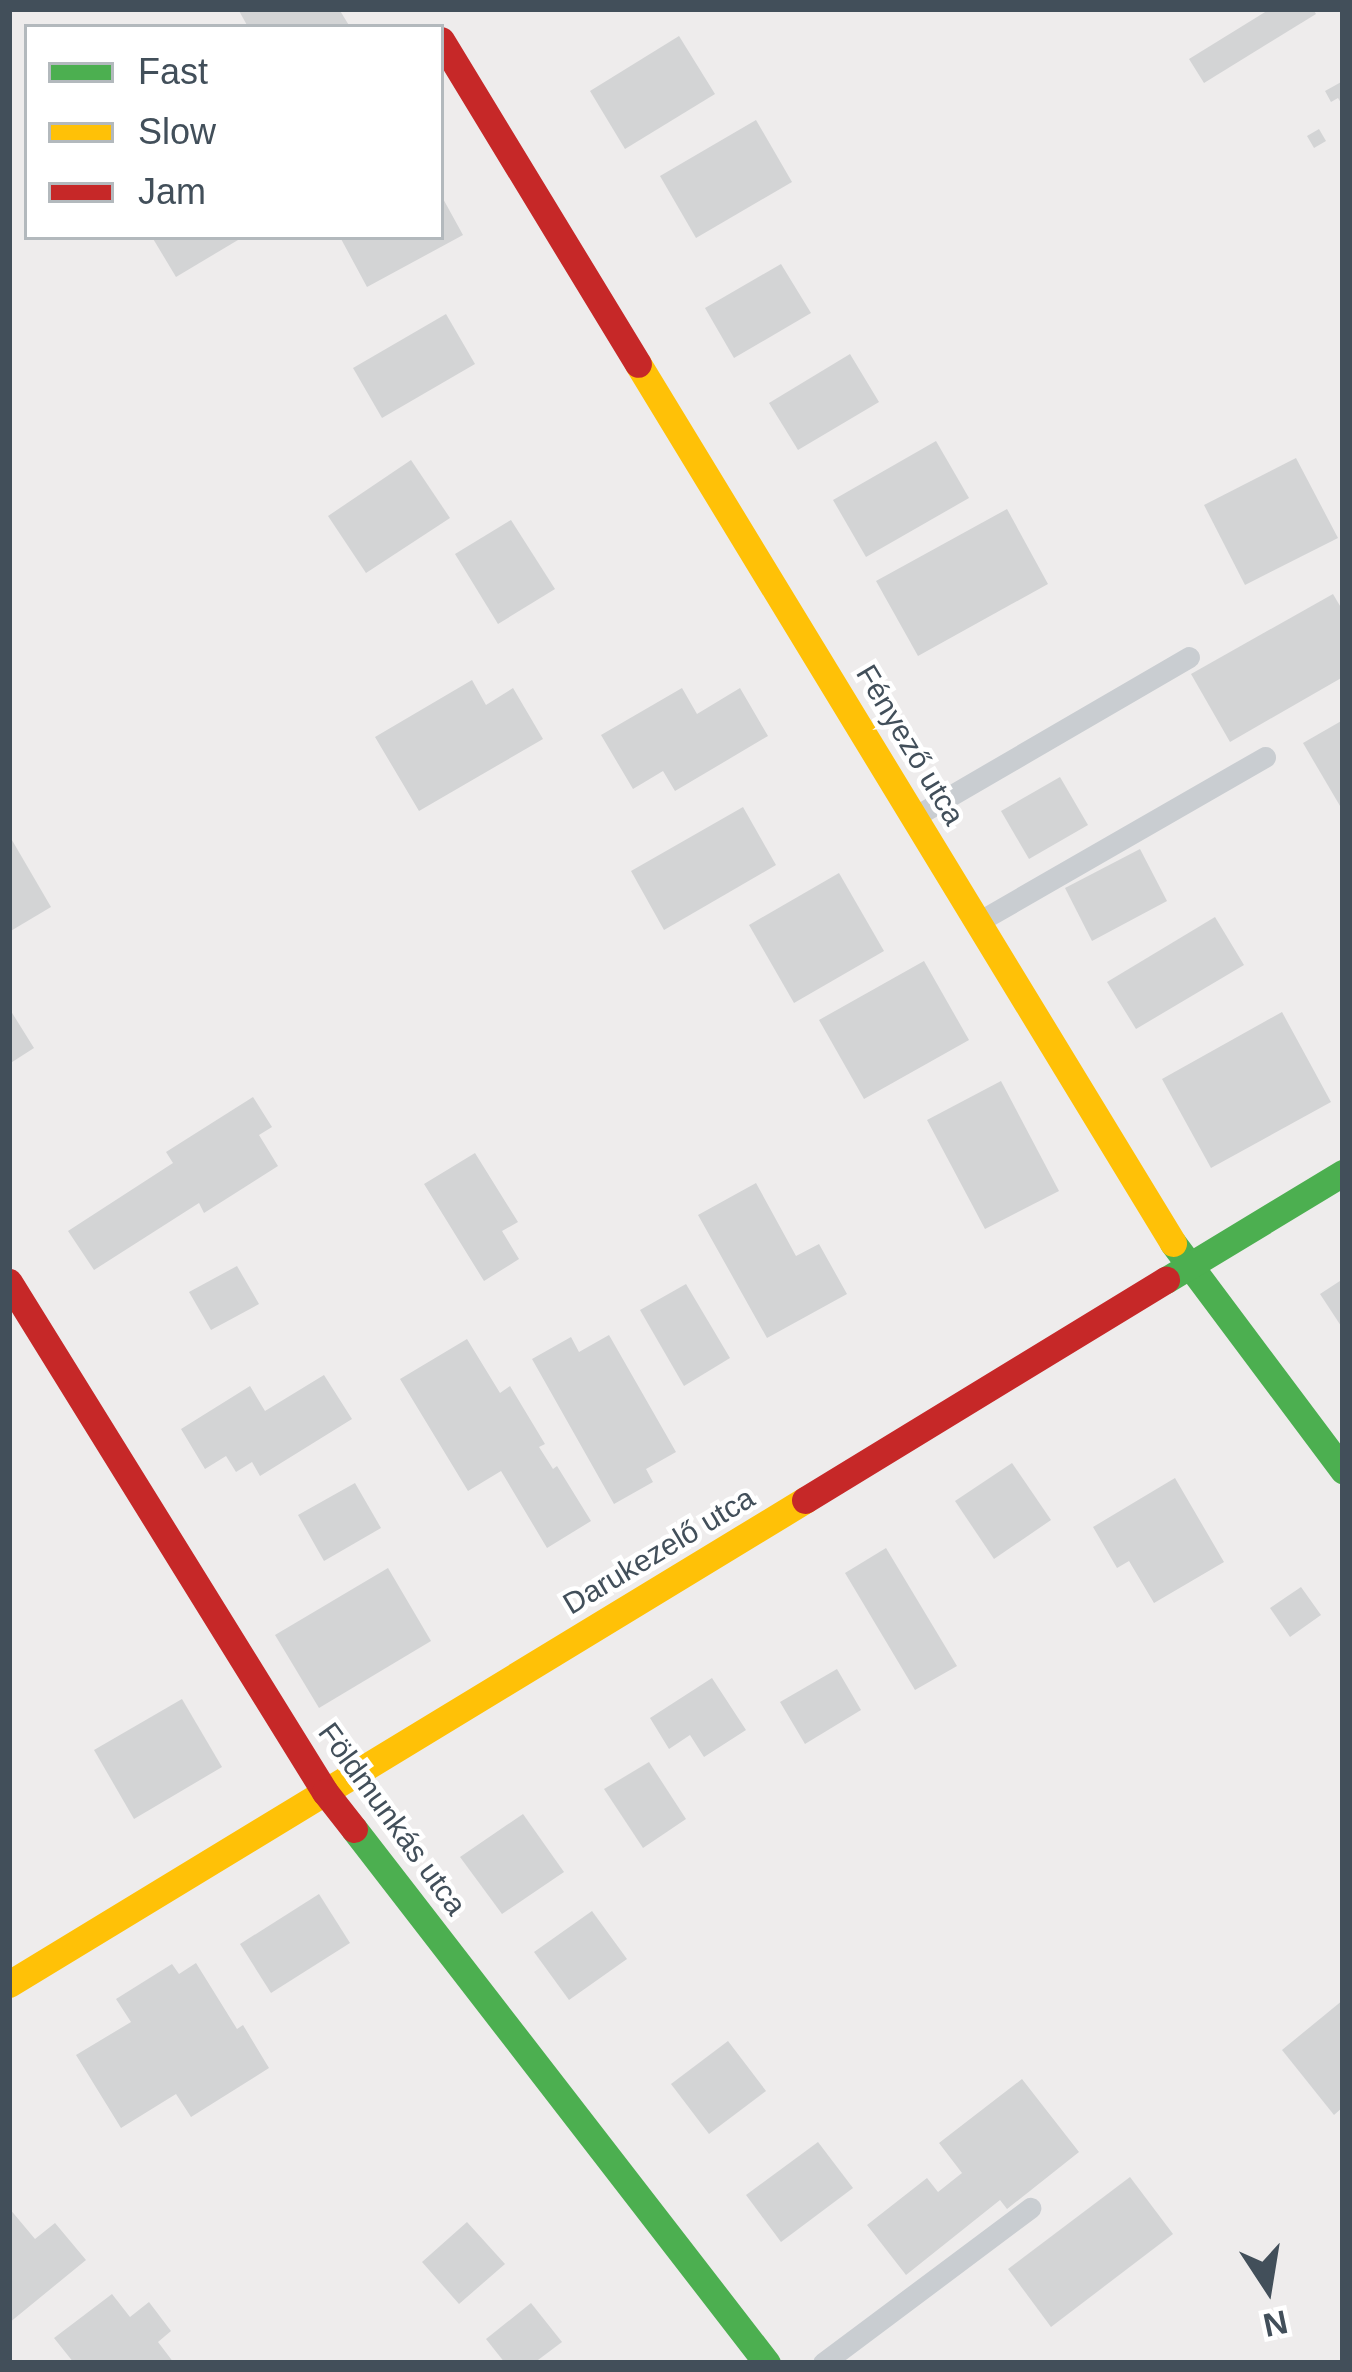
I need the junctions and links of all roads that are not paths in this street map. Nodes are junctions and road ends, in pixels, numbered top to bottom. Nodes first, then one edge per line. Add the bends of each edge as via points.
1 (444, 45) edge
2 (1189, 657) dead end
3 (1265, 757) dead end
4 (915, 816) junction
5 (979, 922) junction
6 (1343, 1173) edge
7 (1189, 1269) junction
8 (9, 1282) edge
9 (1343, 1470) edge
10 (325, 1792) junction
11 (9, 1984) edge
12 (1030, 2208) dead end
13 (767, 2363) edge
14 (823, 2363) edge

1 - 4 street, Fényező utca
2 - 4 lane
3 - 5 lane
4 - 5 street, Fényező utca
5 - 7 street, Fényező utca
6 - 7 street, Darukezelő utca
7 - 9 street, Fényező utca
7 - 10 street, Darukezelő utca
8 - 10 street, Földmunkás utca
10 - 11 street, Darukezelő utca
10 - 13 street, Földmunkás utca
12 - 14 lane

